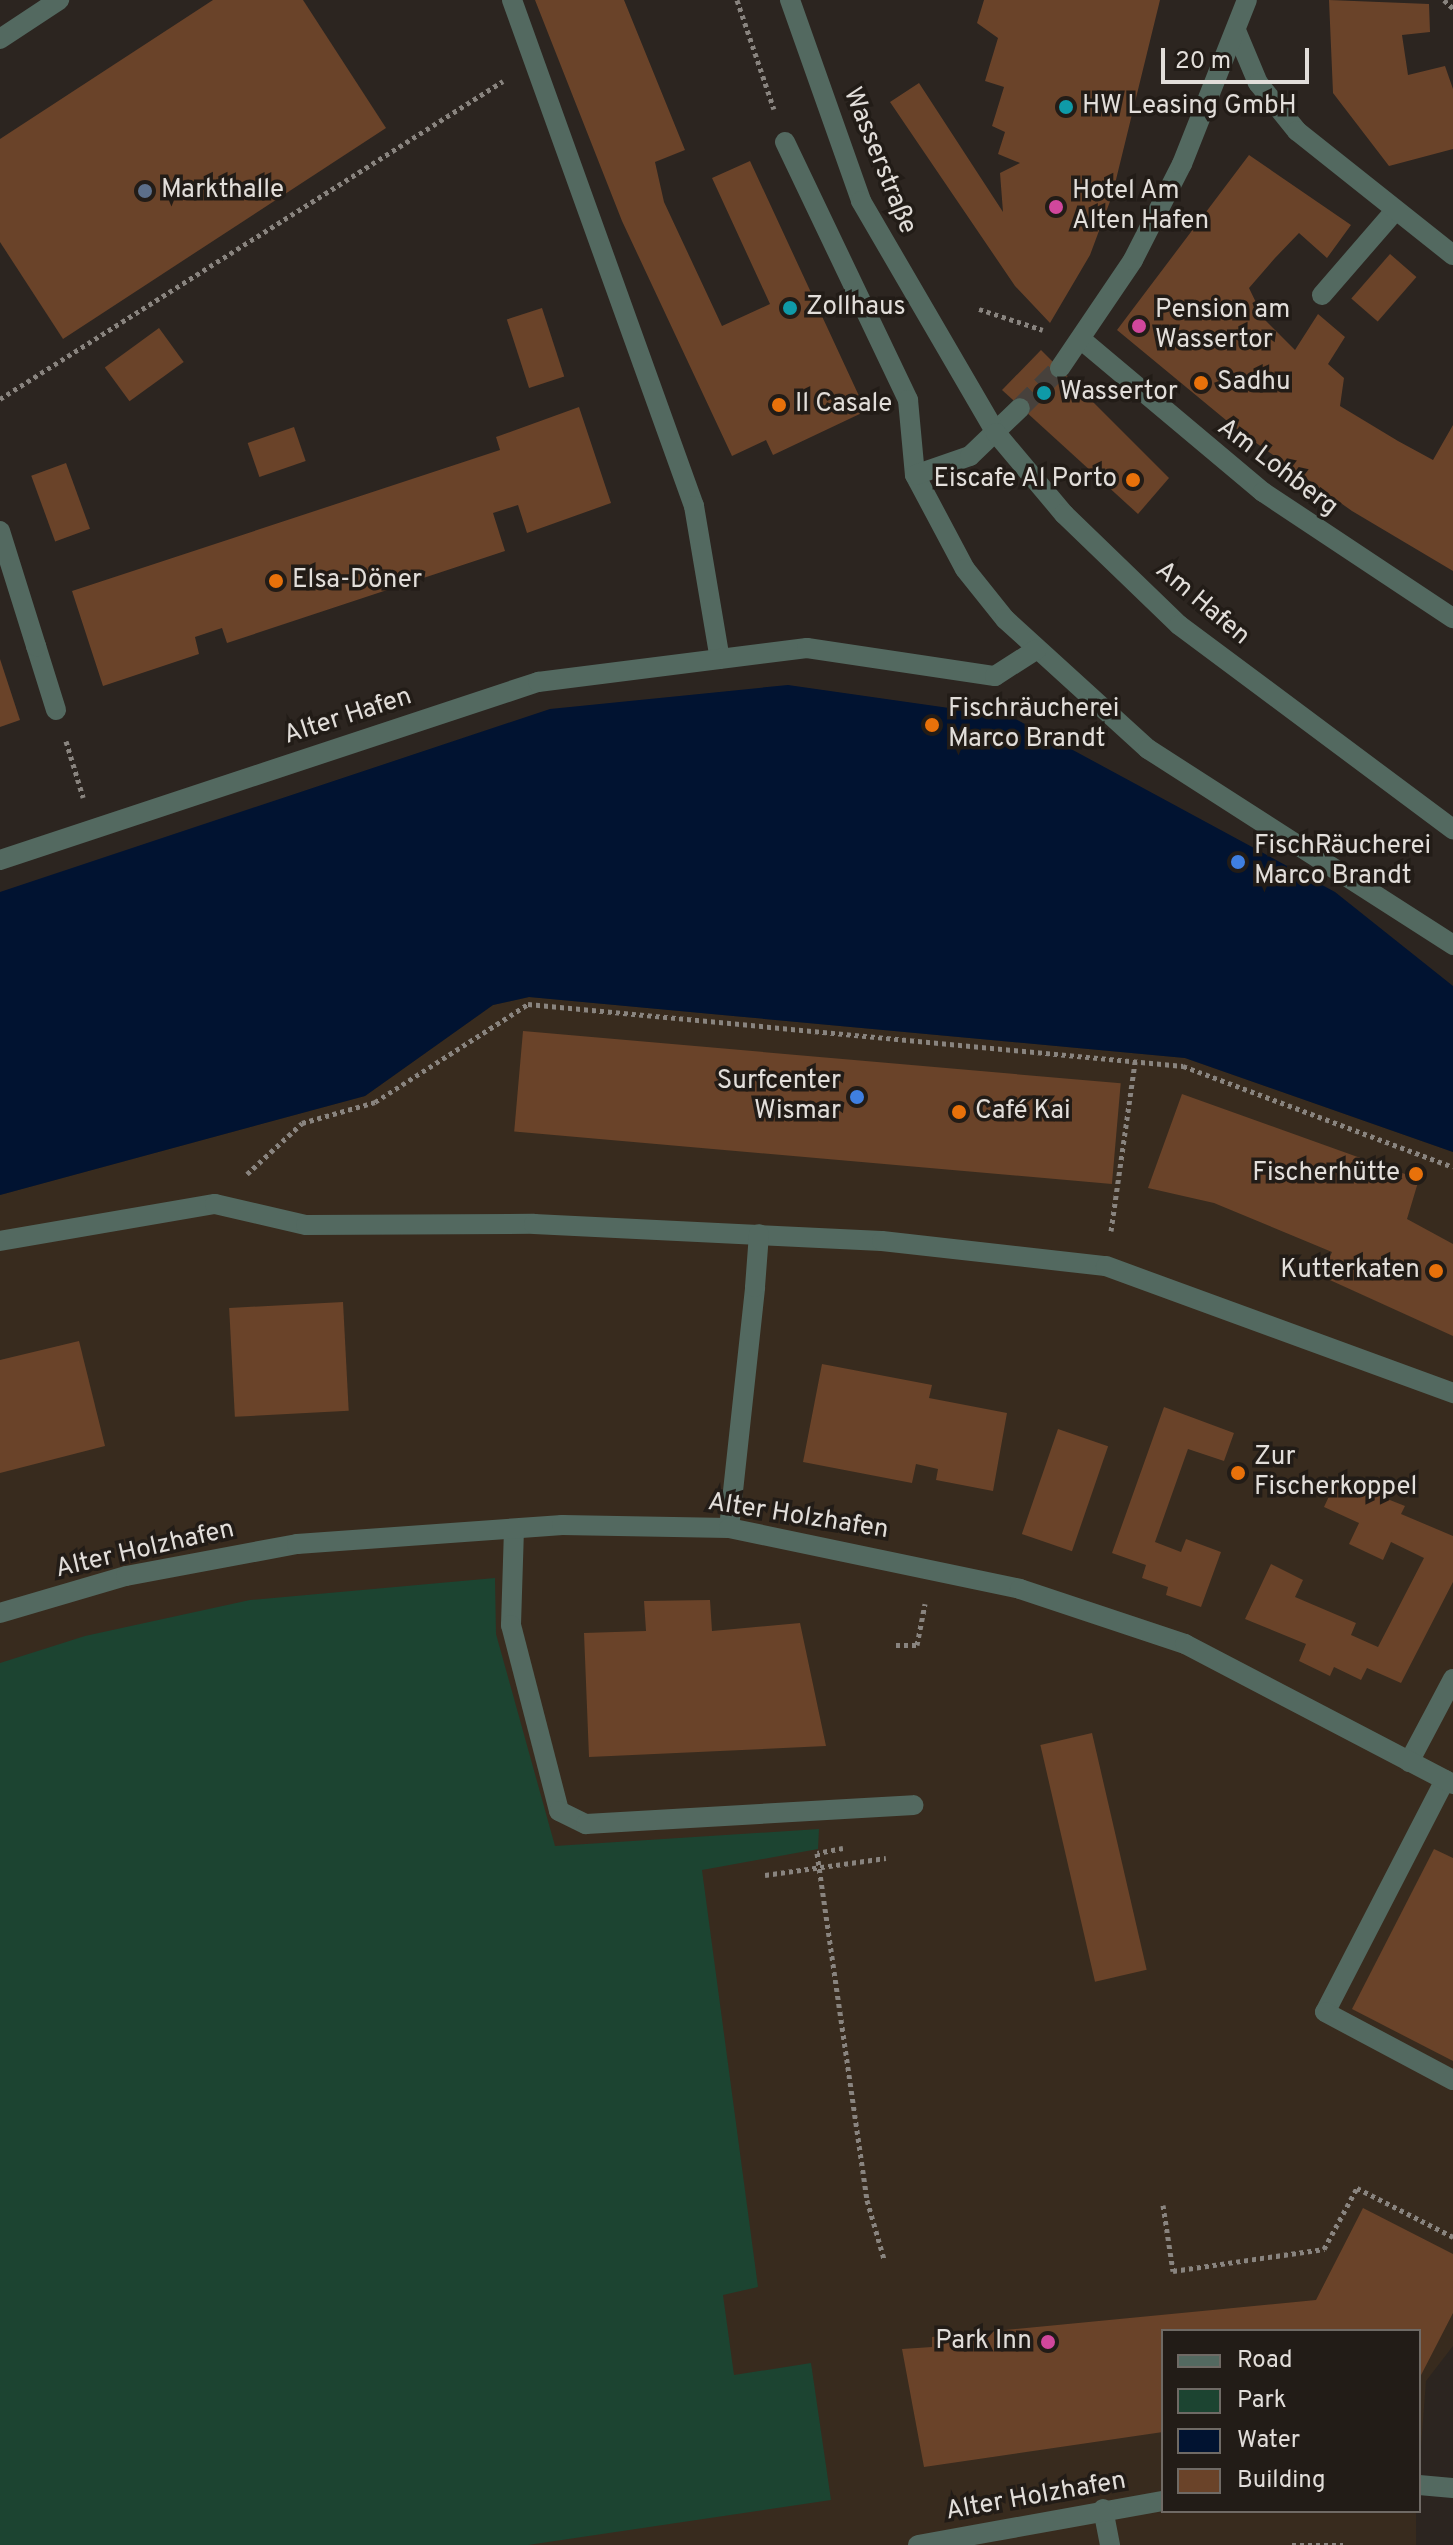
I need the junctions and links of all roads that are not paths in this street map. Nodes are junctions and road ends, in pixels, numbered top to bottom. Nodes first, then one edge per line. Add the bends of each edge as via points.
1 (59, 0) edge
2 (512, 0) edge
3 (790, 0) edge
4 (1247, 0) edge
5 (1237, 33) junction
6 (0, 39) edge
7 (785, 142) road end
8 (1393, 213) junction
9 (1453, 255) edge
10 (1322, 295) dead end
11 (1083, 341) junction
12 (1060, 368) tunnel mouth
13 (959, 376) joint
14 (1020, 408) tunnel mouth
15 (996, 433) junction
16 (915, 475) junction
17 (0, 531) edge
18 (1453, 618) edge
19 (1037, 649) junction
20 (720, 659) junction
21 (56, 710) road end
22 (1453, 829) edge
23 (0, 860) edge
24 (1453, 945) edge
25 (759, 1234) junction
26 (0, 1241) edge
27 (1453, 1393) edge
28 (729, 1528) junction
29 (514, 1529) junction
30 (0, 1613) edge
31 (1453, 1679) edge
32 (1409, 1762) junction
33 (1449, 1782) edge
34 (913, 1805) dead end
35 (1453, 2080) edge
36 (1421, 2485) edge
37 (1453, 2488) edge
38 (1161, 2501) edge
39 (1103, 2509) junction
40 (918, 2545) edge
41 (1110, 2545) edge

1 - 6 street
2 - 20 street via 694,506
3 - 13 street, Wasserstraße via 861,201
4 - 5 street
5 - 8 street via 1258,83 1297,131
5 - 11 street via 1133,260
7 - 16 street via 908,400
8 - 9 street
8 - 10 street
11 - 12 street
11 - 18 street, Am Lohberg via 1263,492
13 - 15 street, Am Hafen
14 - 15 street
15 - 16 street via 970,456
15 - 22 street, Am Hafen via 1064,514 1179,625
16 - 19 street via 965,569
17 - 21 street
19 - 20 street, Alter Hafen via 995,676 807,648
19 - 24 street via 1148,749 1344,869
20 - 23 street, Alter Hafen via 538,682
25 - 26 street via 534,1224 306,1225 215,1204
25 - 27 street via 1106,1266
25 - 28 street
28 - 29 street, Alter Holzhafen
28 - 32 street, Alter Holzhafen via 932,1568 1185,1644
29 - 30 street, Alter Holzhafen via 297,1544 126,1576
29 - 34 street via 511,1625 559,1811 586,1824 885,1812
31 - 32 street
32 - 33 street, Alter Holzhafen
33 - 35 street via 1325,2012
36 - 37 street
38 - 39 street, Alter Holzhafen
39 - 40 street, Alter Holzhafen
39 - 41 street

